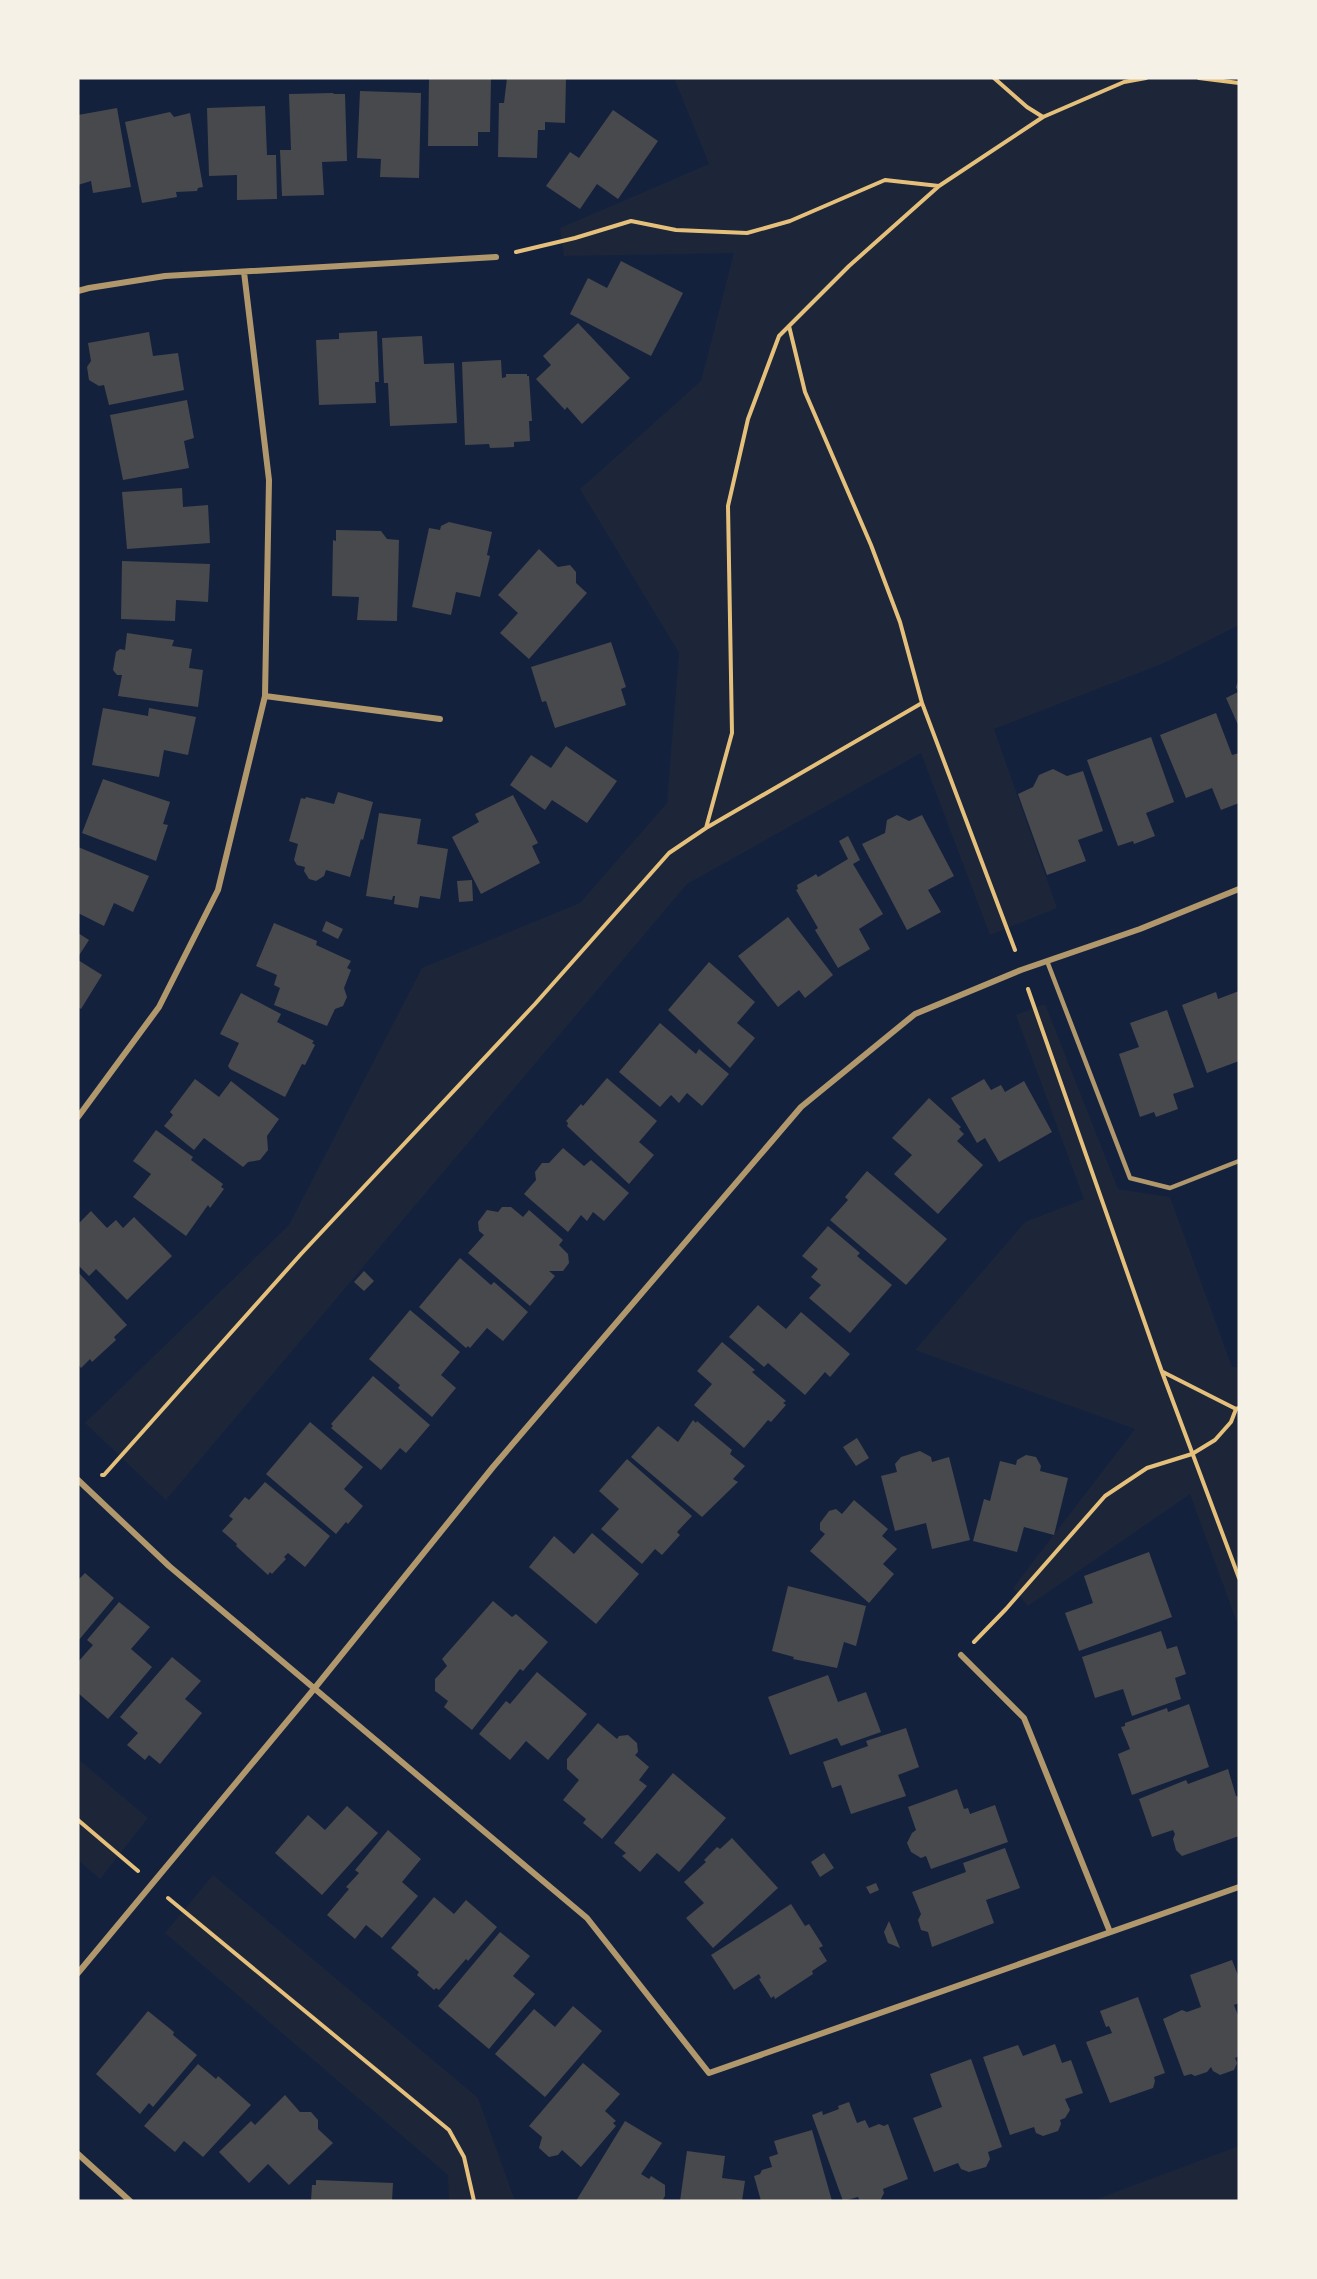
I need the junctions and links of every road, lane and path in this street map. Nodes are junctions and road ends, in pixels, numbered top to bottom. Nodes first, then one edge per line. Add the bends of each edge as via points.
1 (994, 78) edge
2 (1146, 78) edge
3 (1199, 78) edge
4 (1239, 83) edge
5 (1043, 117) junction
6 (939, 186) junction
7 (496, 257) joint
8 (244, 272) junction
9 (78, 291) edge
10 (789, 326) junction
11 (265, 696) junction
12 (922, 703) junction
13 (440, 719) dead end
14 (706, 828) junction
15 (1239, 889) edge
16 (1012, 940) dead end
17 (1047, 961) junction
18 (1032, 999) dead end
19 (78, 1117) edge
20 (1239, 1161) edge
21 (1162, 1372) junction
22 (1238, 1408) edge
23 (1192, 1454) junction
24 (95, 1477) dead end
25 (78, 1480) edge
26 (1239, 1578) edge
27 (962, 1655) joint
28 (314, 1689) junction
29 (78, 1820) edge
30 (152, 1884) junction
31 (1239, 1887) edge
32 (1110, 1932) junction
33 (78, 1973) edge
34 (78, 2154) edge
35 (130, 2201) edge
36 (474, 2201) edge

1 - 5 path
2 - 5 path via 1124,82
3 - 4 path
5 - 6 path
6 - 7 path via 885,180 789,221 747,233 676,230 630,221
6 - 10 path
7 - 8 street
8 - 9 street via 165,276
8 - 11 street via 269,480
10 - 12 path via 805,392 896,611
10 - 14 path via 779,336 748,418 728,506 732,733
11 - 13 street
11 - 19 street via 218,890 159,1006
12 - 14 path
12 - 16 path
14 - 24 path via 669,853 104,1475
15 - 17 street
17 - 20 lane via 1130,1178 1170,1188
17 - 28 street via 915,1014 801,1107 493,1467
18 - 21 path
21 - 22 path
21 - 23 path
22 - 23 path via 1215,1440
23 - 26 path
23 - 27 path via 1147,1468 1105,1496
25 - 28 street via 169,1566
27 - 32 street via 1024,1718
28 - 30 street
28 - 32 street via 587,1918 709,2073
29 - 30 path
30 - 33 street
30 - 36 path via 181,1912 449,2130 464,2157
31 - 32 street
34 - 35 street

